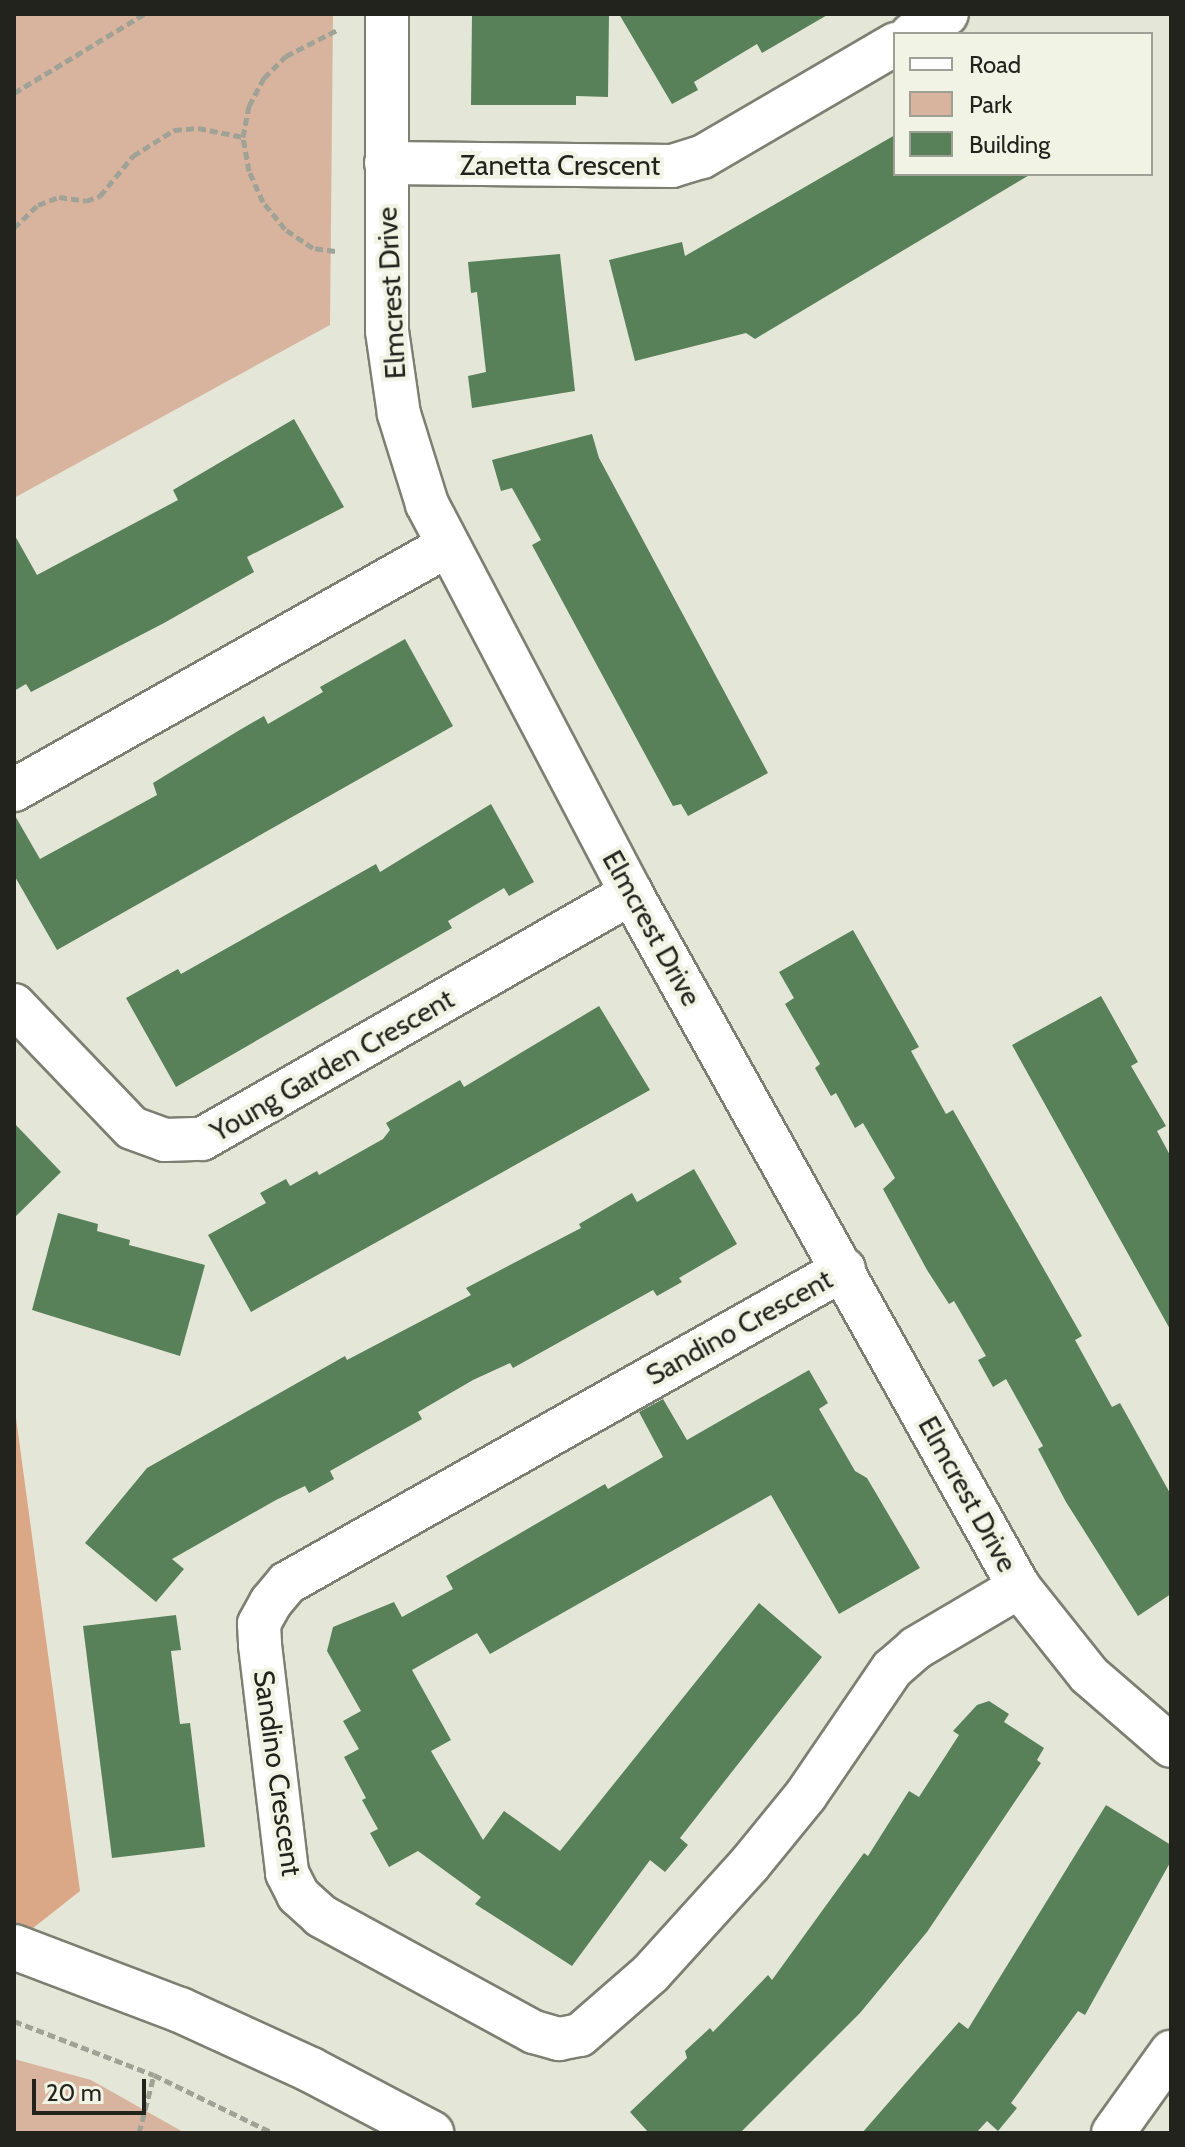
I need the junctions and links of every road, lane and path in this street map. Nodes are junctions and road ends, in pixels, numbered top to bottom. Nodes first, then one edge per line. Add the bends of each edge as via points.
1 (144, 14) edge
2 (387, 14) edge
3 (947, 14) edge
4 (337, 30) dead end
5 (916, 32) edge
6 (893, 45) edge
7 (14, 93) edge
8 (243, 137) junction
9 (386, 163) junction
10 (14, 228) edge
11 (335, 251) dead end
12 (448, 545) junction
13 (14, 790) edge
14 (631, 893) junction
15 (14, 1005) edge
16 (844, 1269) junction
17 (1019, 1587) junction
18 (1171, 1746) edge
19 (14, 1947) edge
20 (14, 2021) edge
21 (1171, 2052) edge
22 (154, 2075) junction
23 (139, 2133) edge
24 (273, 2133) edge
25 (431, 2133) edge
26 (1113, 2133) edge

1 - 7 path
2 - 9 street, Elmcrest Drive
3 - 5 street
4 - 8 path via 286,56 264,78 249,106
6 - 9 street, Zanetta Crescent via 702,157 672,166
8 - 10 path via 198,128 174,130 133,156 100,196 86,201 59,197 38,205
8 - 11 path via 249,171 263,202 285,229 313,248
9 - 12 street, Elmcrest Drive via 391,368 409,452
12 - 13 street
12 - 14 street, Elmcrest Drive
14 - 15 street, Young Garden Crescent via 202,1139 165,1140 132,1128
14 - 16 street, Elmcrest Drive
16 - 17 street, Elmcrest Drive
16 - 17 street, Sandino Crescent via 287,1583 259,1624 287,1873 298,1895 321,1916 534,2032 559,2039 580,2035 651,1973 749,1865 806,1795 892,1669 916,1648
17 - 18 street, Elmcrest Drive via 1089,1675
19 - 25 main road via 180,2010
20 - 22 path
21 - 26 street
22 - 23 path
22 - 24 path

